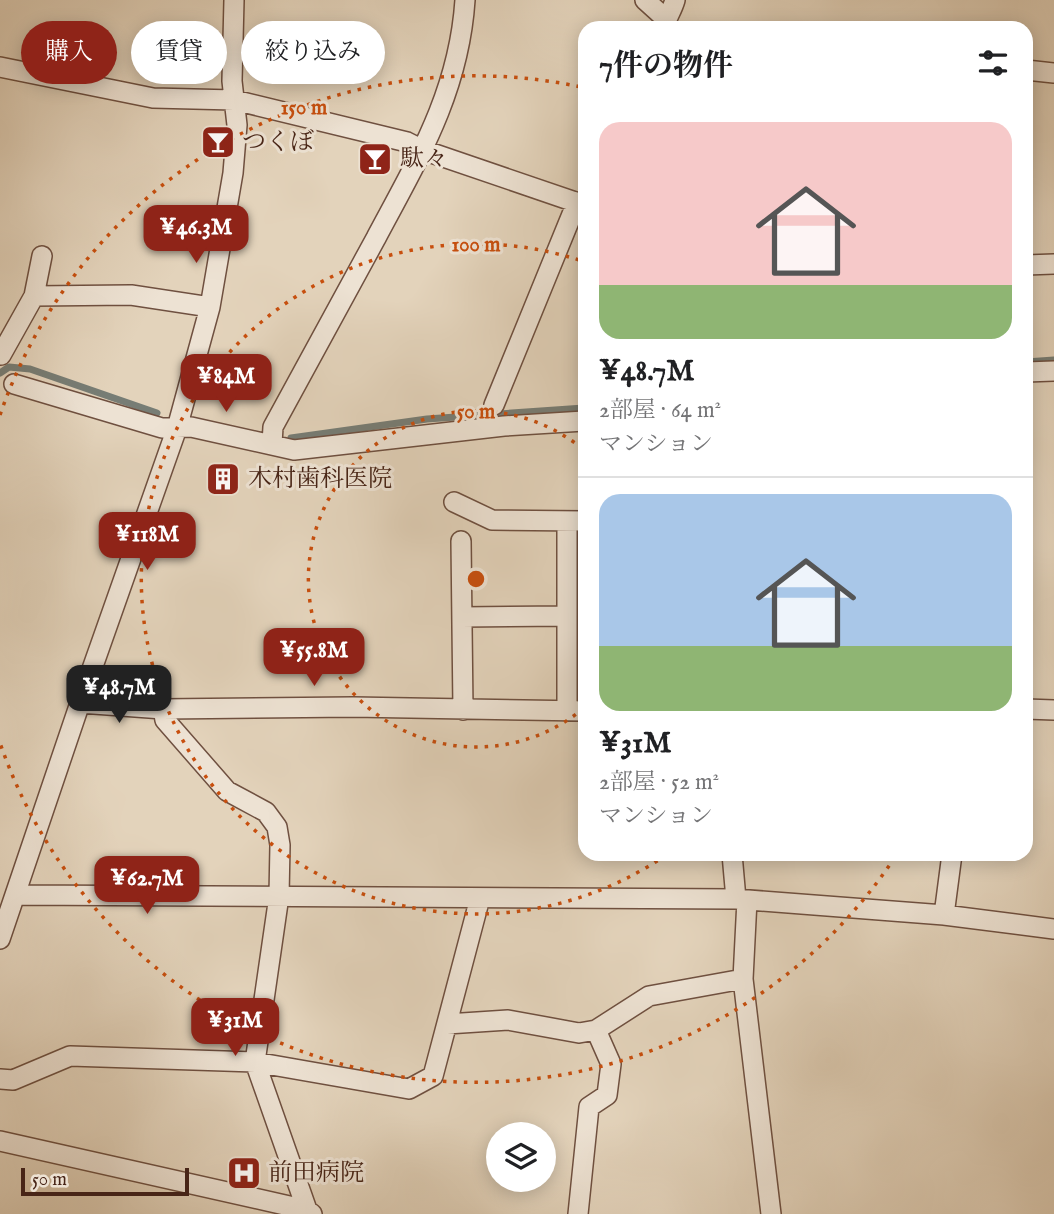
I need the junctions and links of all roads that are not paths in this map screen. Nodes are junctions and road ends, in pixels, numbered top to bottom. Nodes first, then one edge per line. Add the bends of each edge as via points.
1 (234, 0) edge
2 (465, 0) edge
3 (645, 0) edge
4 (675, 0) edge
5 (662, 21) edge
6 (667, 21) edge
7 (0, 66) edge
8 (1033, 72) edge
9 (1054, 73) edge
10 (234, 100) junction
11 (423, 150) junction
12 (578, 203) edge
13 (578, 211) edge
14 (42, 256) dead end
15 (1054, 264) edge
16 (1033, 265) edge
17 (34, 296) junction
18 (210, 307) junction
19 (5, 371) edge
20 (1054, 371) edge
21 (1033, 372) edge
22 (494, 405) dead end
23 (578, 421) edge
24 (177, 428) junction
25 (272, 444) junction
26 (454, 502) dead end
27 (576, 521) edge
28 (461, 541) dead end
29 (567, 616) junction
30 (462, 617) junction
31 (79, 702) junction
32 (163, 709) junction
33 (1033, 709) edge
34 (463, 710) junction
35 (1054, 710) edge
36 (576, 711) edge
37 (733, 861) edge
38 (951, 861) edge
39 (16, 895) junction
40 (279, 896) junction
41 (480, 898) junction
42 (741, 899) junction
43 (4, 914) edge
44 (944, 915) junction
45 (1054, 929) edge
46 (0, 939) edge
47 (743, 979) junction
48 (447, 1024) junction
49 (596, 1030) junction
50 (255, 1062) junction
51 (0, 1079) edge
52 (0, 1142) edge
53 (310, 1212) edge
54 (578, 1214) edge
55 (771, 1214) edge

1 - 10 street
2 - 11 street via 460,50
3 - 5 street
4 - 6 street
7 - 10 street via 153,98
8 - 9 street
10 - 11 street via 407,142
10 - 18 street via 233,173
11 - 12 street
11 - 25 street via 274,426
13 - 22 street
14 - 17 street
15 - 16 street
17 - 18 street via 131,295
17 - 19 street
18 - 24 street
19 - 24 street via 162,428
20 - 21 street
23 - 25 street via 294,450
24 - 25 street
24 - 31 street
26 - 27 street via 492,520
27 - 29 street
28 - 30 street
29 - 30 street
29 - 36 street
30 - 34 street
31 - 32 street
31 - 39 street
32 - 34 street
32 - 40 street via 166,720 227,791 266,812 277,827
33 - 35 street
34 - 36 street
37 - 42 street
38 - 44 street
39 - 40 street
39 - 43 street
40 - 41 street
40 - 50 street
41 - 42 street
41 - 48 street
42 - 44 street
42 - 47 street
43 - 46 street
44 - 45 street
47 - 49 street via 649,996
47 - 55 street
48 - 49 street via 508,1020 579,1033
48 - 50 street via 433,1076 409,1089
49 - 54 street via 611,1064 607,1094 589,1107
50 - 51 street via 71,1056 13,1080
50 - 53 street
52 - 53 street

